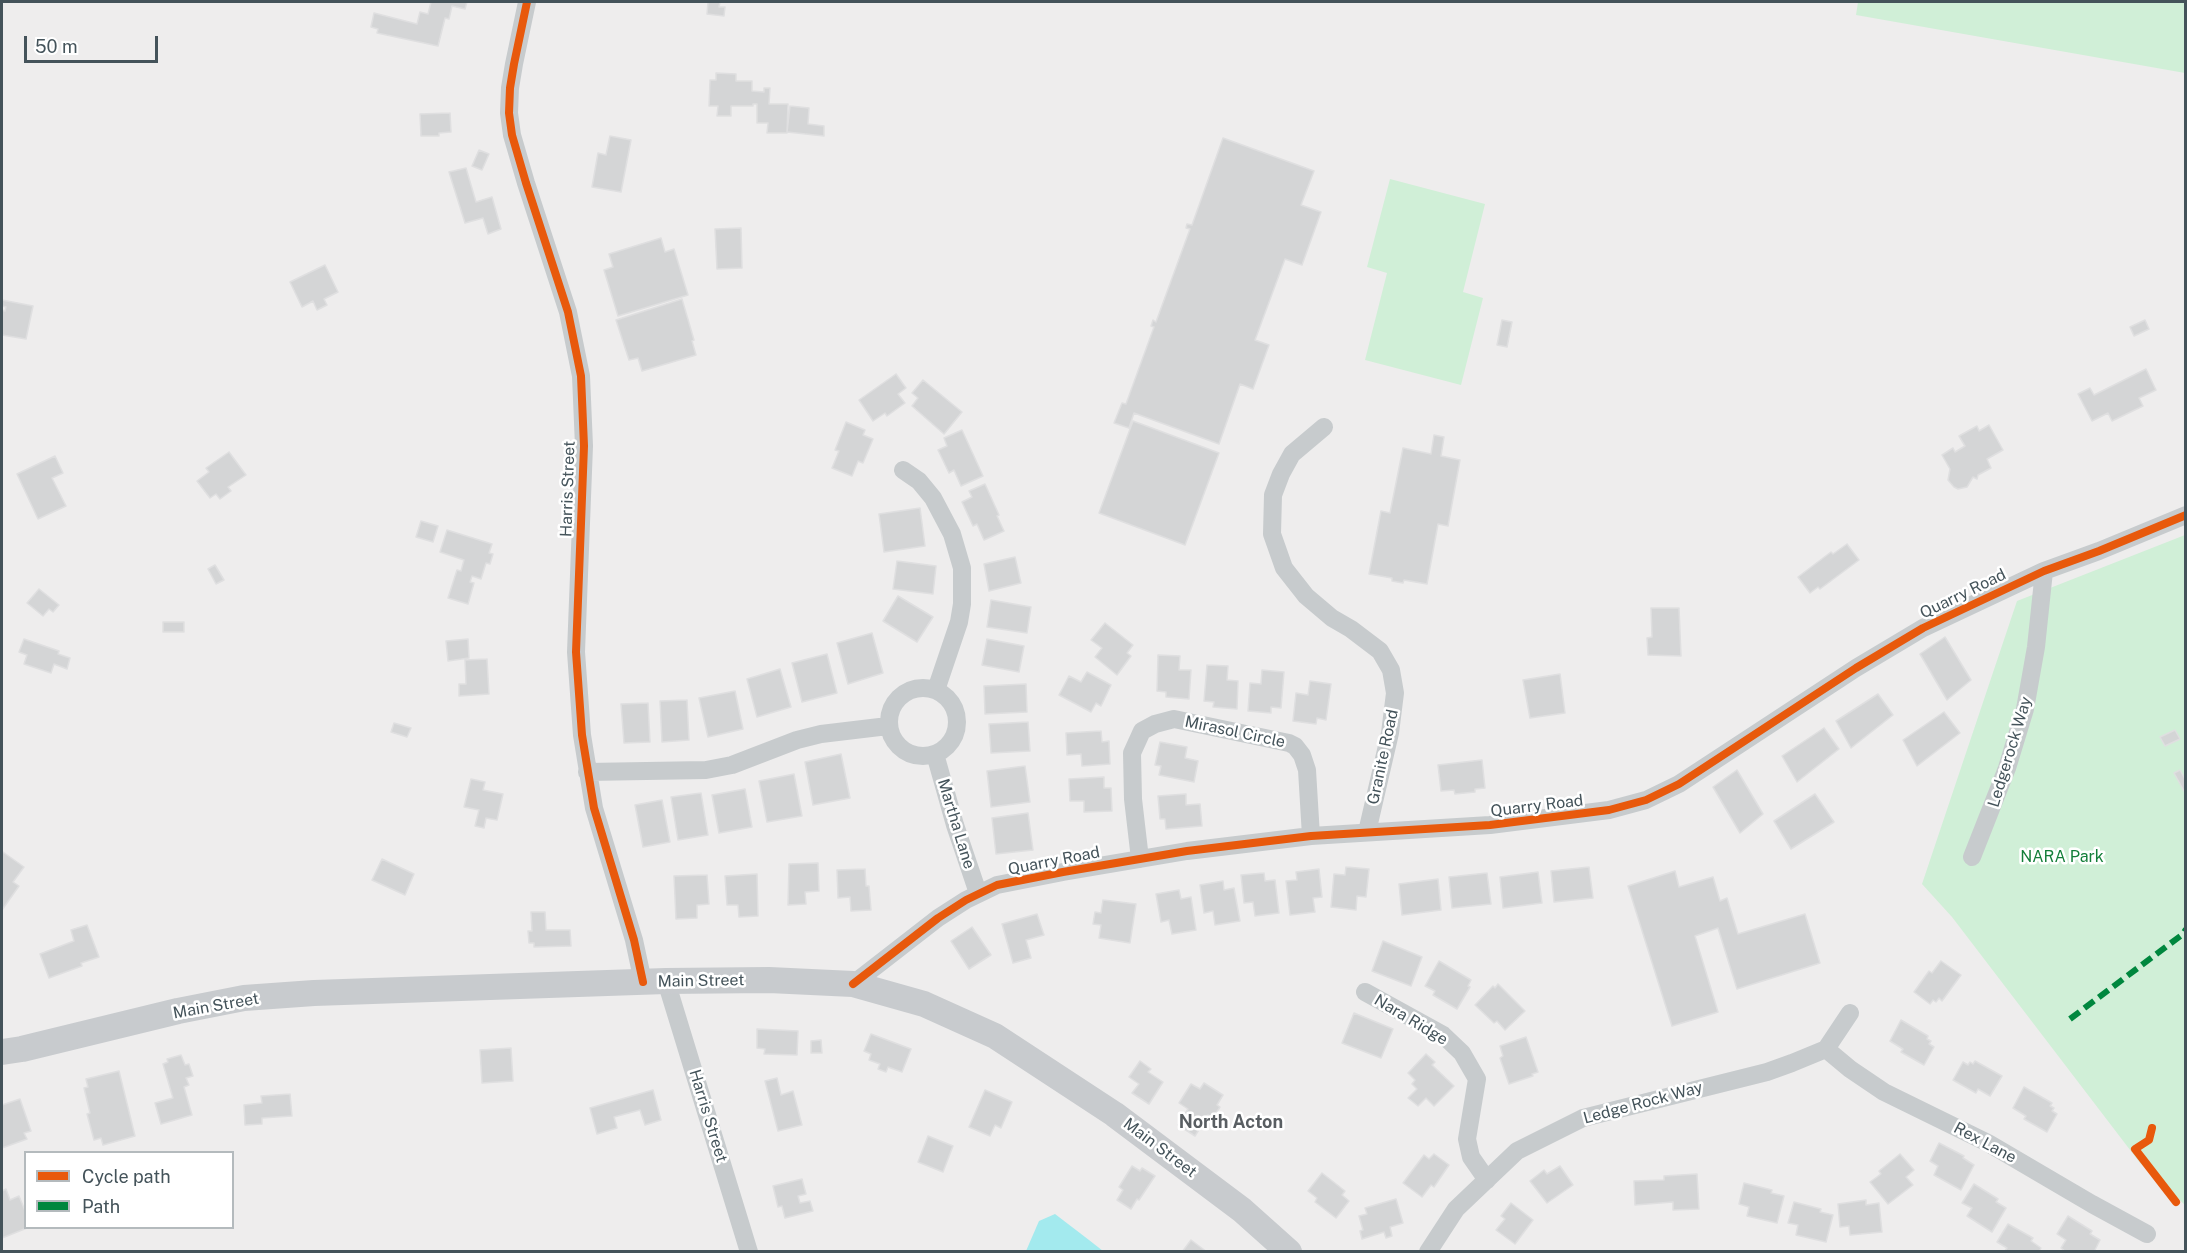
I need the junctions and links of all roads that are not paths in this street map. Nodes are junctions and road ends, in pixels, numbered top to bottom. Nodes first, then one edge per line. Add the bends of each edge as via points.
1 (527, 2) edge
2 (1324, 427) dead end
3 (903, 470) dead end
4 (2186, 515) edge
5 (2043, 571) junction
6 (936, 690) junction
7 (888, 726) junction
8 (935, 754) junction
9 (587, 772) junction
10 (1367, 831) junction
11 (1311, 836) junction
12 (1972, 857) dead end
13 (1140, 859) junction
14 (978, 893) junction
15 (655, 981) junction
16 (853, 984) junction
17 (1365, 992) dead end
18 (1850, 1013) dead end
19 (1826, 1049) junction
20 (2, 1052) edge
21 (1487, 1180) junction
22 (2147, 1234) dead end
23 (749, 1251) edge
24 (1289, 1251) edge
25 (1428, 1251) edge

1 - 9 street, Harris Street via 510,88 509,113 525,183 568,312 580,376 584,446 576,652
2 - 10 street, Granite Road via 1292,454 1281,474 1273,495 1272,534 1284,568 1306,596 1380,651 1391,670 1395,693 1390,733
3 - 6 street via 933,498 952,534 962,568 959,622
4 - 5 street, Quarry Road
5 - 10 street, Quarry Road via 1923,628 1646,800 1565,817
5 - 12 street, Ledgerock Way via 2025,709
6 - 7 street via 923,687 904,693 892,707
6 - 8 street via 951,703 957,723 951,742
7 - 8 street via 902,750 915,756
7 - 9 street via 821,734 706,770
8 - 14 street, Martha Lane
9 - 15 street, Harris Street via 602,838 634,940
10 - 11 street, Quarry Road
11 - 13 street, Quarry Road
11 - 13 street, Mirasol Circle via 1307,770 1295,746 1174,719 1142,731 1132,753
13 - 14 street, Quarry Road via 997,885
14 - 16 street, Quarry Road via 938,918
15 - 16 main road, Main Street
15 - 20 main road, Main Street via 244,998
15 - 23 street, Harris Street
16 - 24 main road, Main Street via 924,1004 995,1036 1114,1114 1242,1210
17 - 21 street, Nara Ridge via 1443,1035 1462,1053 1477,1079 1467,1139 1471,1157
18 - 19 street
19 - 21 street, Ledge Rock Way via 1767,1072 1583,1118 1517,1151
19 - 22 street, Rex Lane via 1884,1092 1988,1143
21 - 25 street, Ledge Rock Way via 1456,1209

